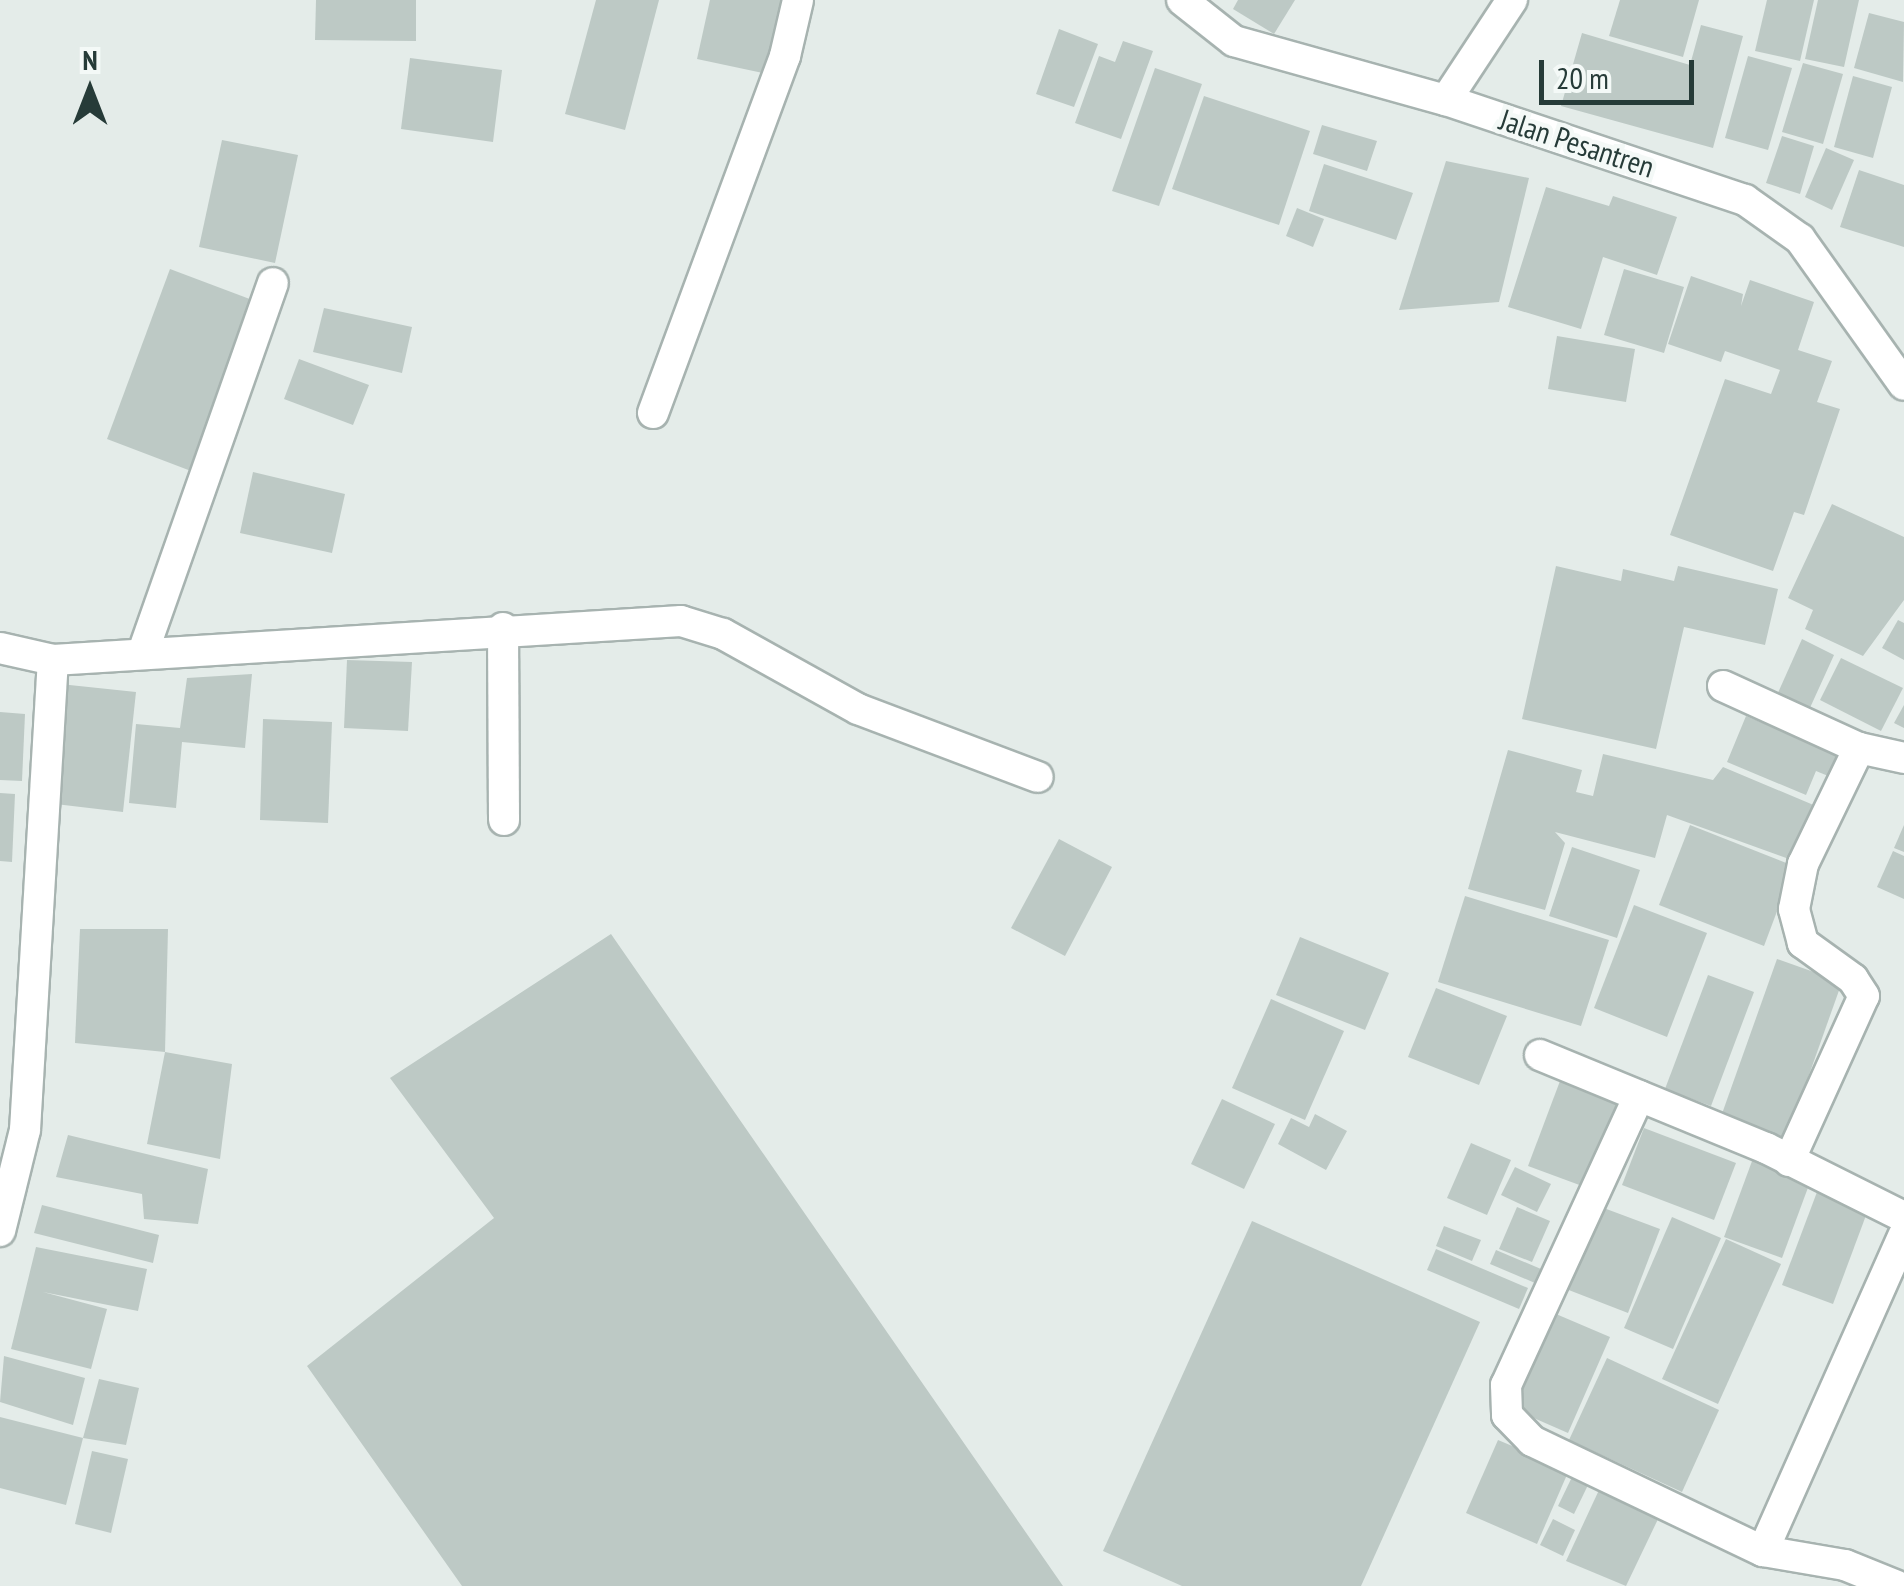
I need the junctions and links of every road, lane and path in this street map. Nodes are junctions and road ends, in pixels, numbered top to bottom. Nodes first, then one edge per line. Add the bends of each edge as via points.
1 (798, 0) edge
2 (1182, 0) edge
3 (1512, 0) edge
4 (1446, 100) junction
5 (273, 283) dead end
6 (1904, 385) edge
7 (653, 413) dead end
8 (503, 628) junction
9 (0, 648) edge
10 (143, 652) junction
11 (53, 660) junction
12 (1723, 686) dead end
13 (1859, 748) junction
14 (1904, 758) edge
15 (1038, 778) dead end
16 (504, 820) dead end
17 (1540, 1055) dead end
18 (1639, 1096) junction
19 (1789, 1161) junction
20 (1904, 1218) edge
21 (0, 1231) edge
22 (1904, 1235) edge
23 (1763, 1552) junction
24 (1897, 1586) edge

1 - 7 street via 785,56
2 - 4 street, Jalan Pesantren via 1234,41
3 - 4 street
4 - 6 street, Jalan Pesantren via 1729,193 1782,222 1828,274
5 - 10 street
8 - 10 street
8 - 15 street via 702,626 858,709
8 - 16 street
9 - 11 street
10 - 11 street
11 - 21 street via 25,1130
12 - 13 street
13 - 14 street
13 - 19 street via 1803,864 1794,909 1803,943 1864,996
17 - 18 street
18 - 19 street
18 - 23 street via 1506,1385 1507,1415 1532,1442
19 - 20 street
22 - 23 street
23 - 24 street via 1845,1565

